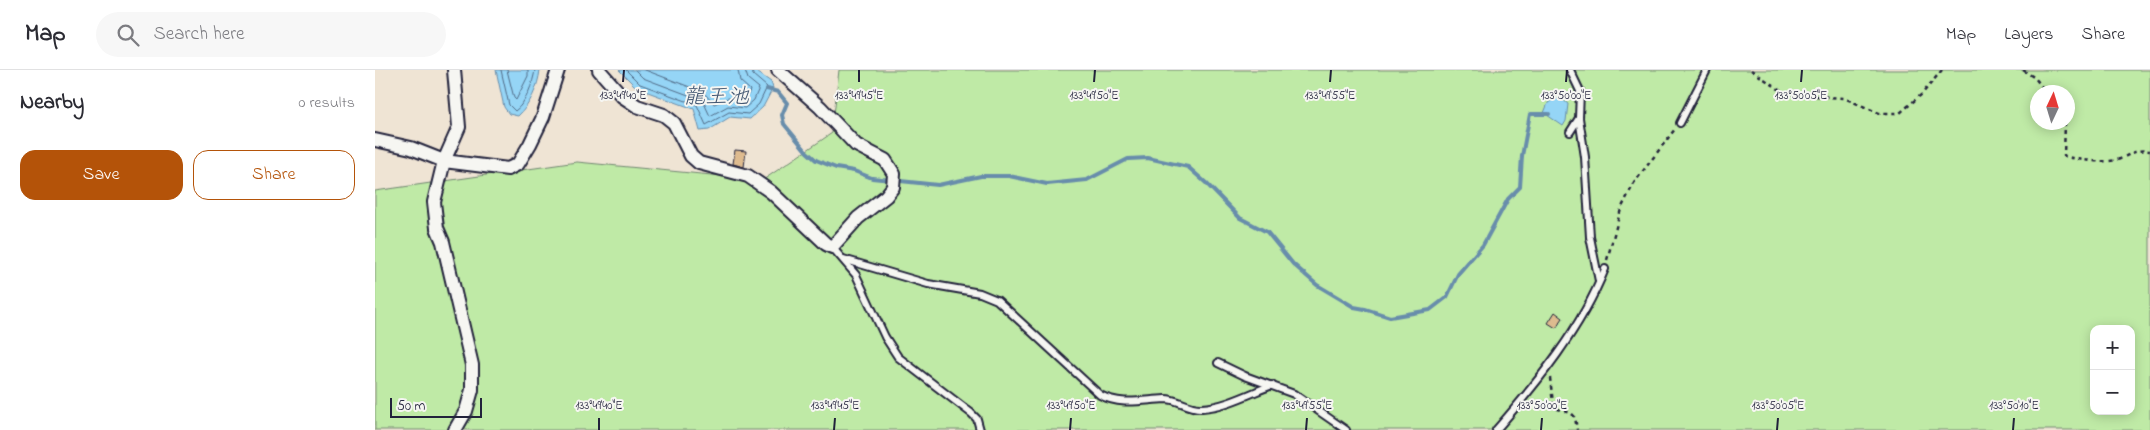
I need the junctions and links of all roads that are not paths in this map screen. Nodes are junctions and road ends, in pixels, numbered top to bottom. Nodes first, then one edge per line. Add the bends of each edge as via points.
1 (454, 70) edge
2 (558, 70) edge
3 (599, 70) edge
4 (778, 70) edge
5 (1570, 70) edge
6 (1707, 70) edge
7 (1579, 118) junction
8 (1680, 123) road end
9 (1570, 132) dead end
10 (375, 140) edge
11 (444, 161) junction
12 (832, 247) junction
13 (843, 259) junction
14 (1605, 269) road end
15 (1599, 281) junction
16 (1218, 364) dead end
17 (1272, 385) junction
18 (455, 430) edge
19 (980, 430) edge
20 (1347, 430) edge
21 (1496, 430) edge

1 - 11 street via 459,127
2 - 11 street via 543,117 517,164 508,169
3 - 12 street via 622,96 674,123 691,156 699,163 747,176 771,192
4 - 12 street via 856,145 885,160 894,174 893,187 886,196 858,218
5 - 7 lane via 1580,91
6 - 8 lane
7 - 9 lane
7 - 15 lane via 1590,237
10 - 11 street via 411,148
11 - 18 street via 434,202 437,228 472,365 472,390 466,411
12 - 13 lane
13 - 17 lane via 997,300 1111,401 1168,399 1189,408 1204,408
13 - 19 lane via 856,275 898,357 971,413
14 - 15 lane
15 - 21 lane via 1571,336
16 - 17 lane
17 - 20 lane via 1294,394

